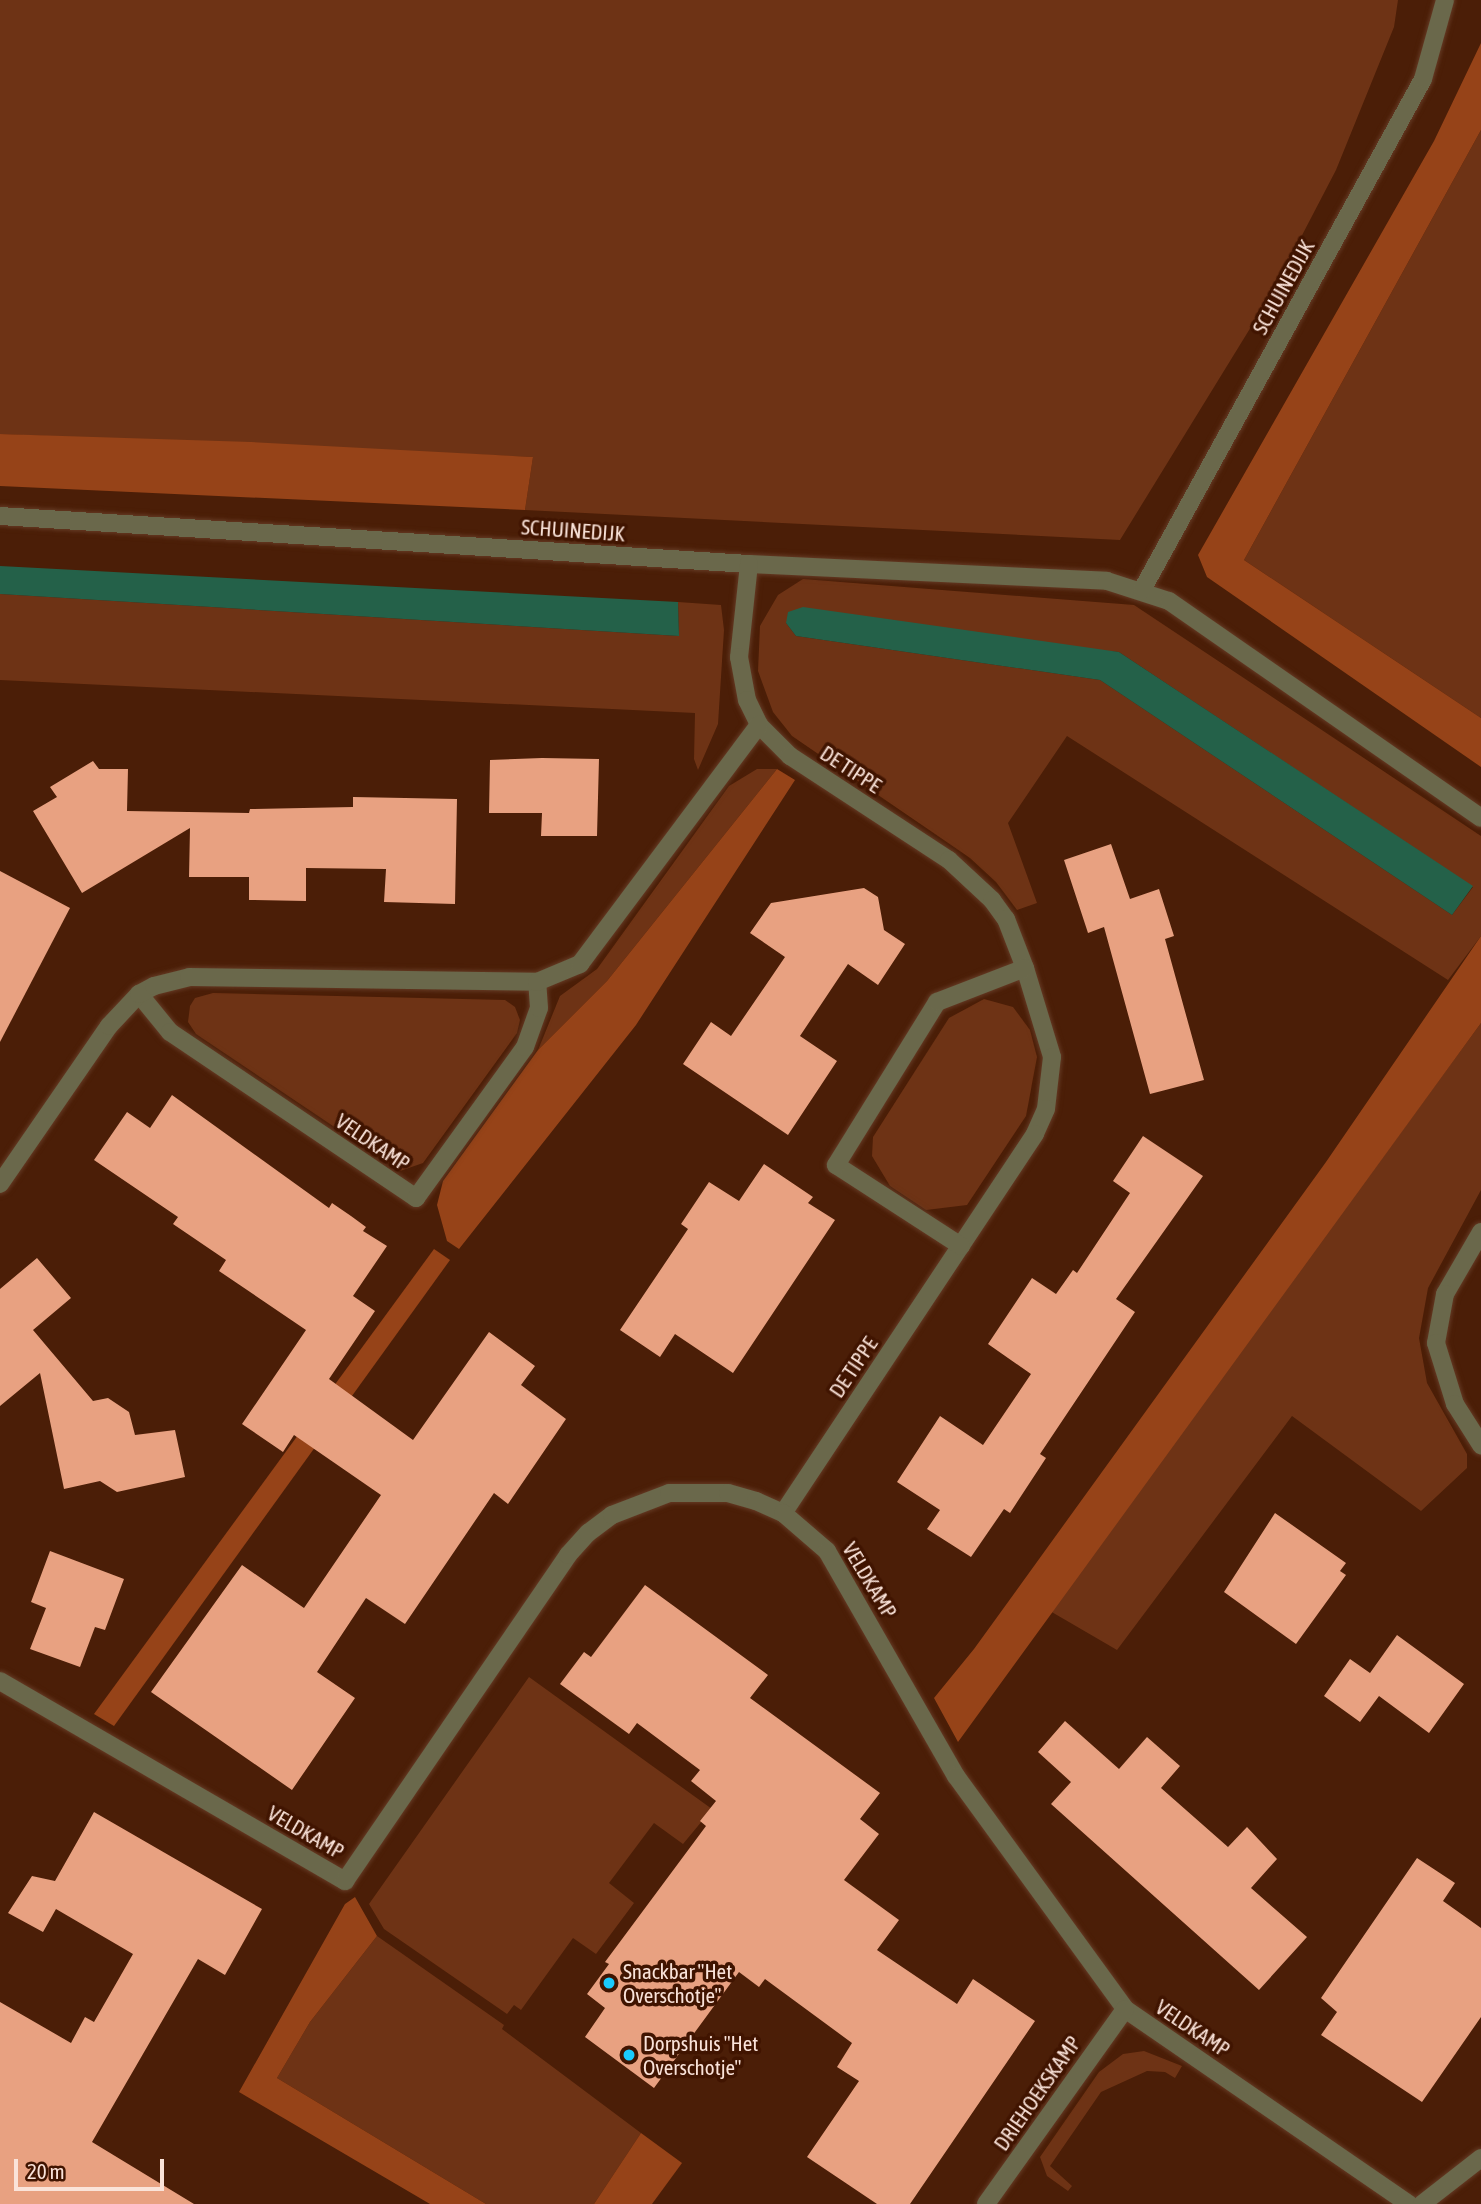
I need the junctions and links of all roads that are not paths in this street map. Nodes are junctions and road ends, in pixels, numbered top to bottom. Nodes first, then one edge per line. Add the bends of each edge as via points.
1 (1446, 0) edge
2 (0, 516) edge
3 (749, 564) junction
4 (1142, 590) junction
5 (759, 725) junction
6 (1481, 818) edge
7 (1025, 968) junction
8 (537, 982) junction
9 (139, 994) junction
10 (0, 1184) edge
11 (1481, 1232) edge
12 (961, 1246) junction
13 (1481, 1445) edge
14 (783, 1513) junction
15 (0, 1681) edge
16 (1125, 2009) junction
17 (1481, 2158) edge
18 (986, 2204) edge
19 (1409, 2204) edge
20 (1422, 2204) edge

1 - 4 street, SCHUINEDIJK via 1423,79
2 - 3 street, SCHUINEDIJK
3 - 4 street, SCHUINEDIJK via 1107,581
3 - 5 street, DE TIPPE via 739,657 747,700
4 - 6 street, SCHUINEDIJK via 1169,601
5 - 7 street, DE TIPPE via 790,756 974,880 1006,919
5 - 8 street via 580,964
7 - 12 street, DE TIPPE via 1052,1057 1046,1110
7 - 12 street via 937,1002 836,1165
8 - 9 street via 189,977
8 - 9 street, VELDKAMP via 539,1008 525,1046 416,1198 170,1032
9 - 10 street via 109,1026
11 - 13 street via 1445,1294 1436,1343 1455,1404
12 - 14 street, DE TIPPE
14 - 15 street, VELDKAMP via 728,1493 669,1493 612,1515 588,1533 568,1555 345,1881
14 - 16 street, VELDKAMP via 827,1551 956,1776
16 - 18 street, DRIEHOEKSKAMP
16 - 19 street, VELDKAMP
17 - 20 street

